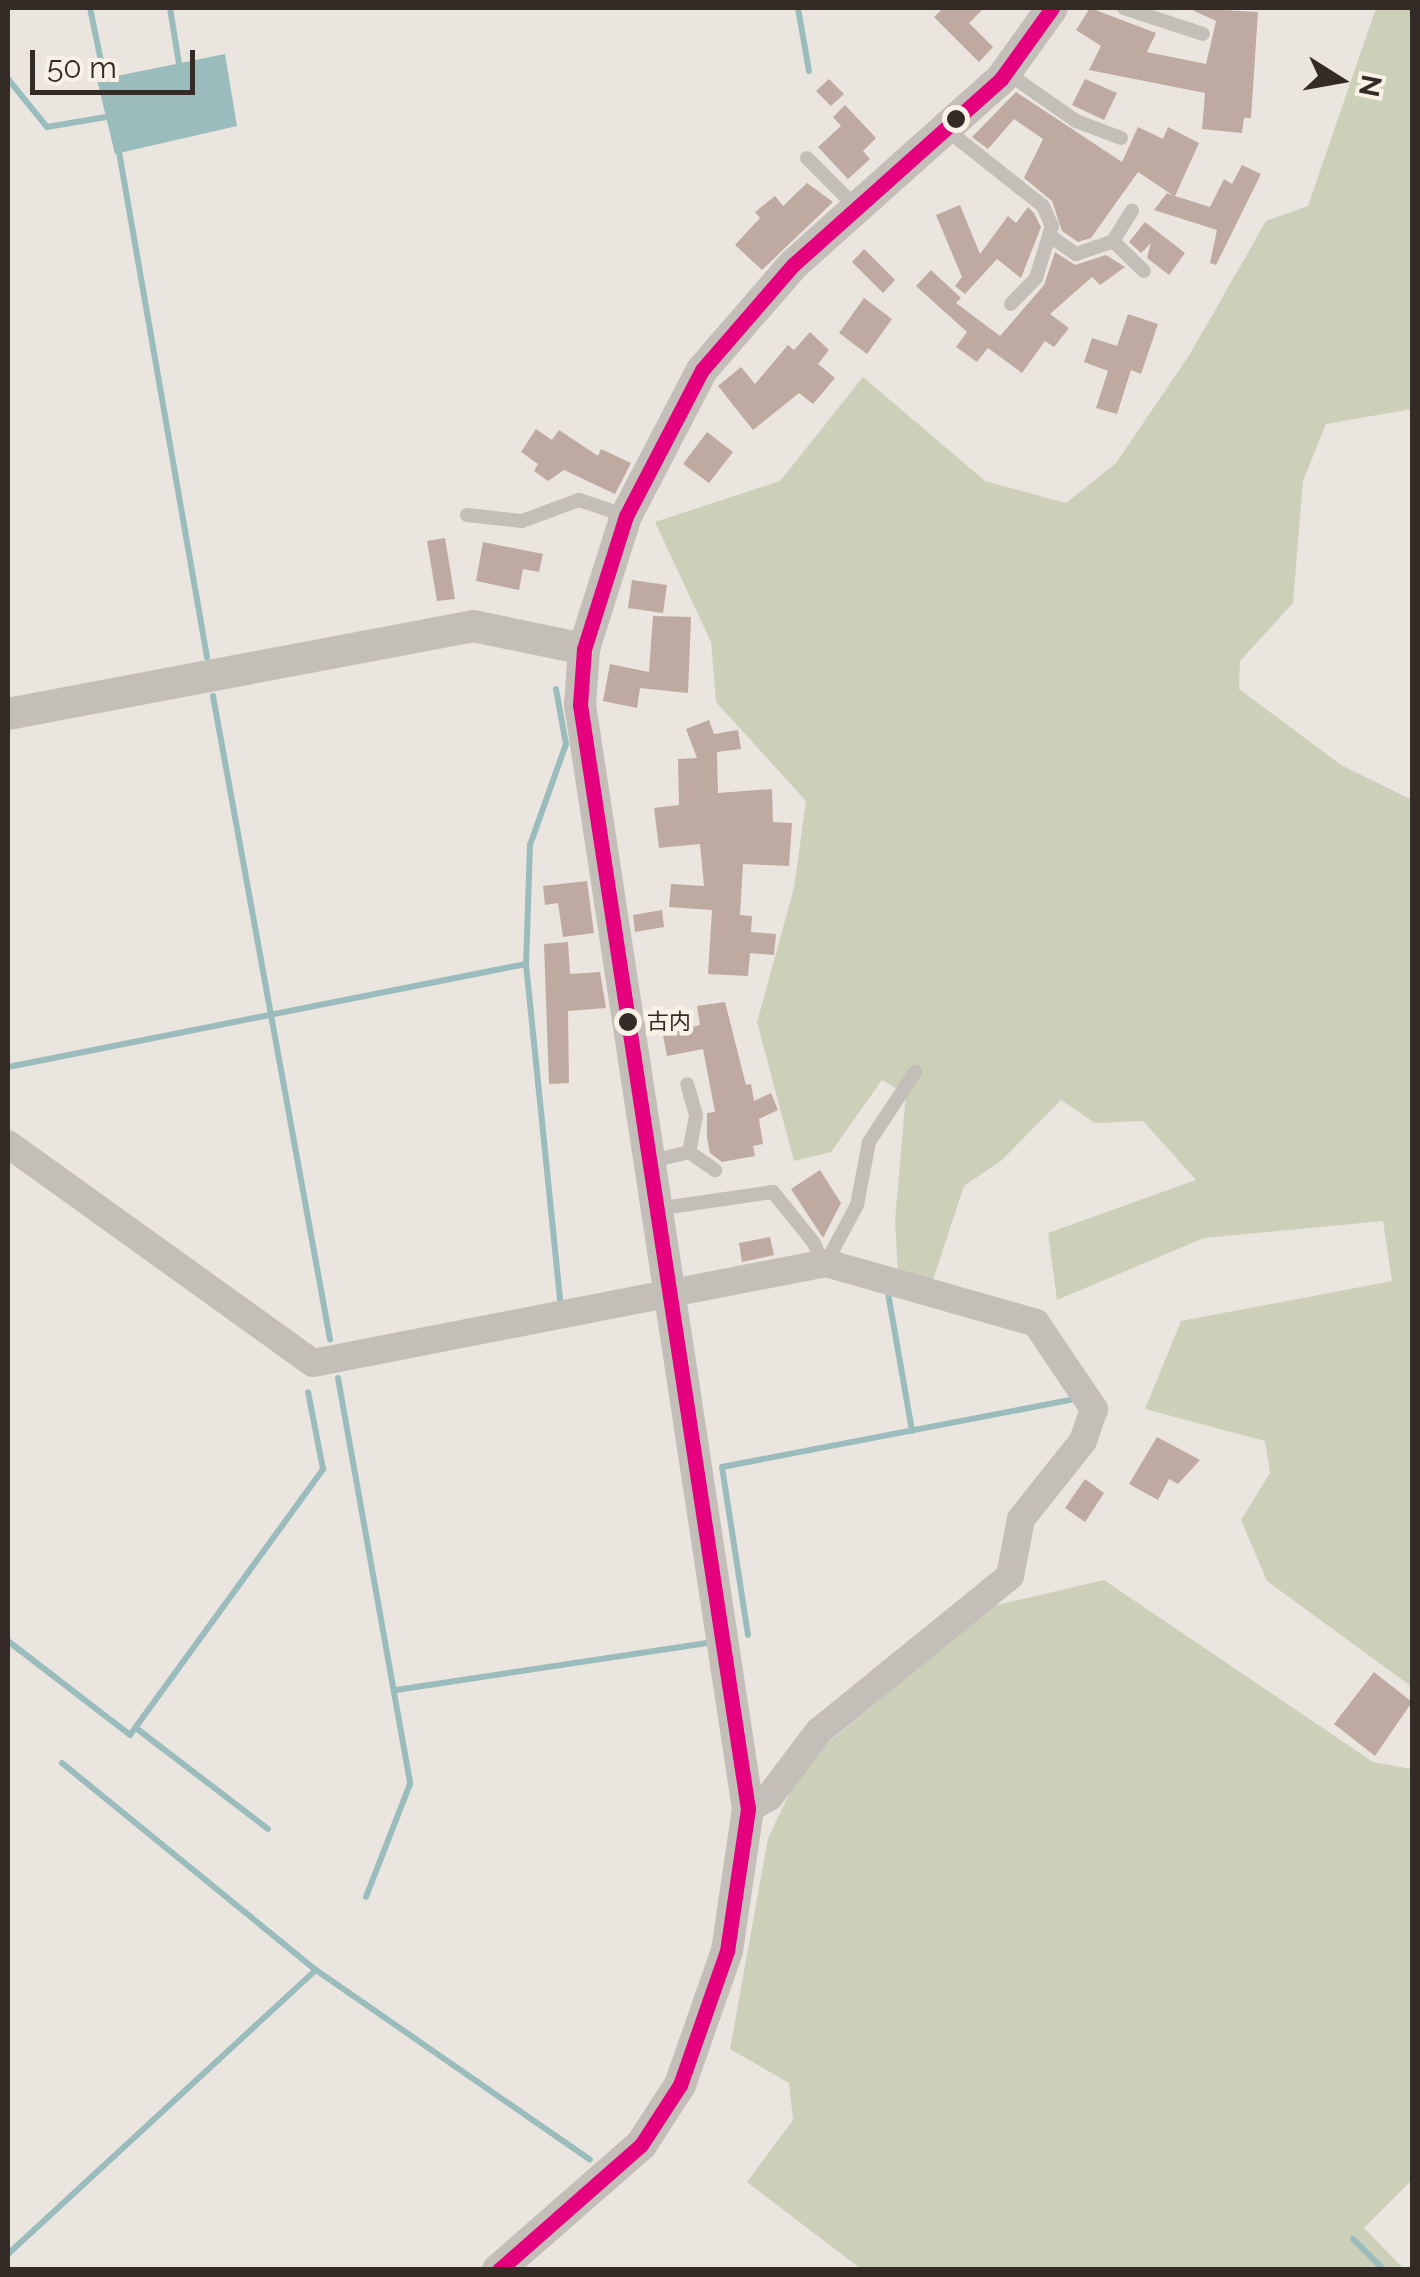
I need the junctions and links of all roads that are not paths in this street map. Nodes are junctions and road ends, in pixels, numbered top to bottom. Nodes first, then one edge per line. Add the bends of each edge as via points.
1 (1052, 8) edge
2 (1124, 8) edge
3 (1203, 34) dead end
4 (1006, 72) junction
5 (946, 130) junction
6 (1122, 138) dead end
7 (807, 158) dead end
8 (858, 209) junction
9 (1132, 210) dead end
10 (1050, 236) junction
11 (1113, 241) junction
12 (1144, 271) dead end
13 (1011, 304) dead end
14 (467, 515) dead end
15 (626, 516) junction
16 (584, 650) junction
17 (8, 714) edge
18 (915, 1072) dead end
19 (688, 1084) dead end
20 (8, 1144) edge
21 (689, 1152) junction
22 (648, 1162) junction
23 (715, 1170) dead end
24 (656, 1209) junction
25 (824, 1263) junction
26 (669, 1295) junction
27 (748, 1809) junction
28 (498, 2270) edge

1 - 4 street
2 - 3 lane
4 - 5 street
4 - 6 lane via 1076,121
5 - 8 street
5 - 10 lane via 1044,206
7 - 8 lane
8 - 15 street via 794,265 702,370
9 - 11 lane
10 - 11 lane via 1076,254
10 - 13 lane via 1036,278
11 - 12 lane
14 - 15 lane via 522,521 579,500
15 - 16 street
16 - 17 street via 473,626
16 - 22 street via 580,706
18 - 25 lane via 869,1142 857,1205
19 - 21 lane via 696,1114
20 - 26 street via 313,1363
21 - 22 lane
21 - 23 lane
22 - 24 street
24 - 25 lane via 773,1192
24 - 26 street
25 - 26 street
25 - 27 street via 1036,1323 1094,1409 1083,1440 1021,1518 1010,1576 819,1731 769,1796
26 - 27 street
27 - 28 street via 726,1952 680,2085 641,2146

